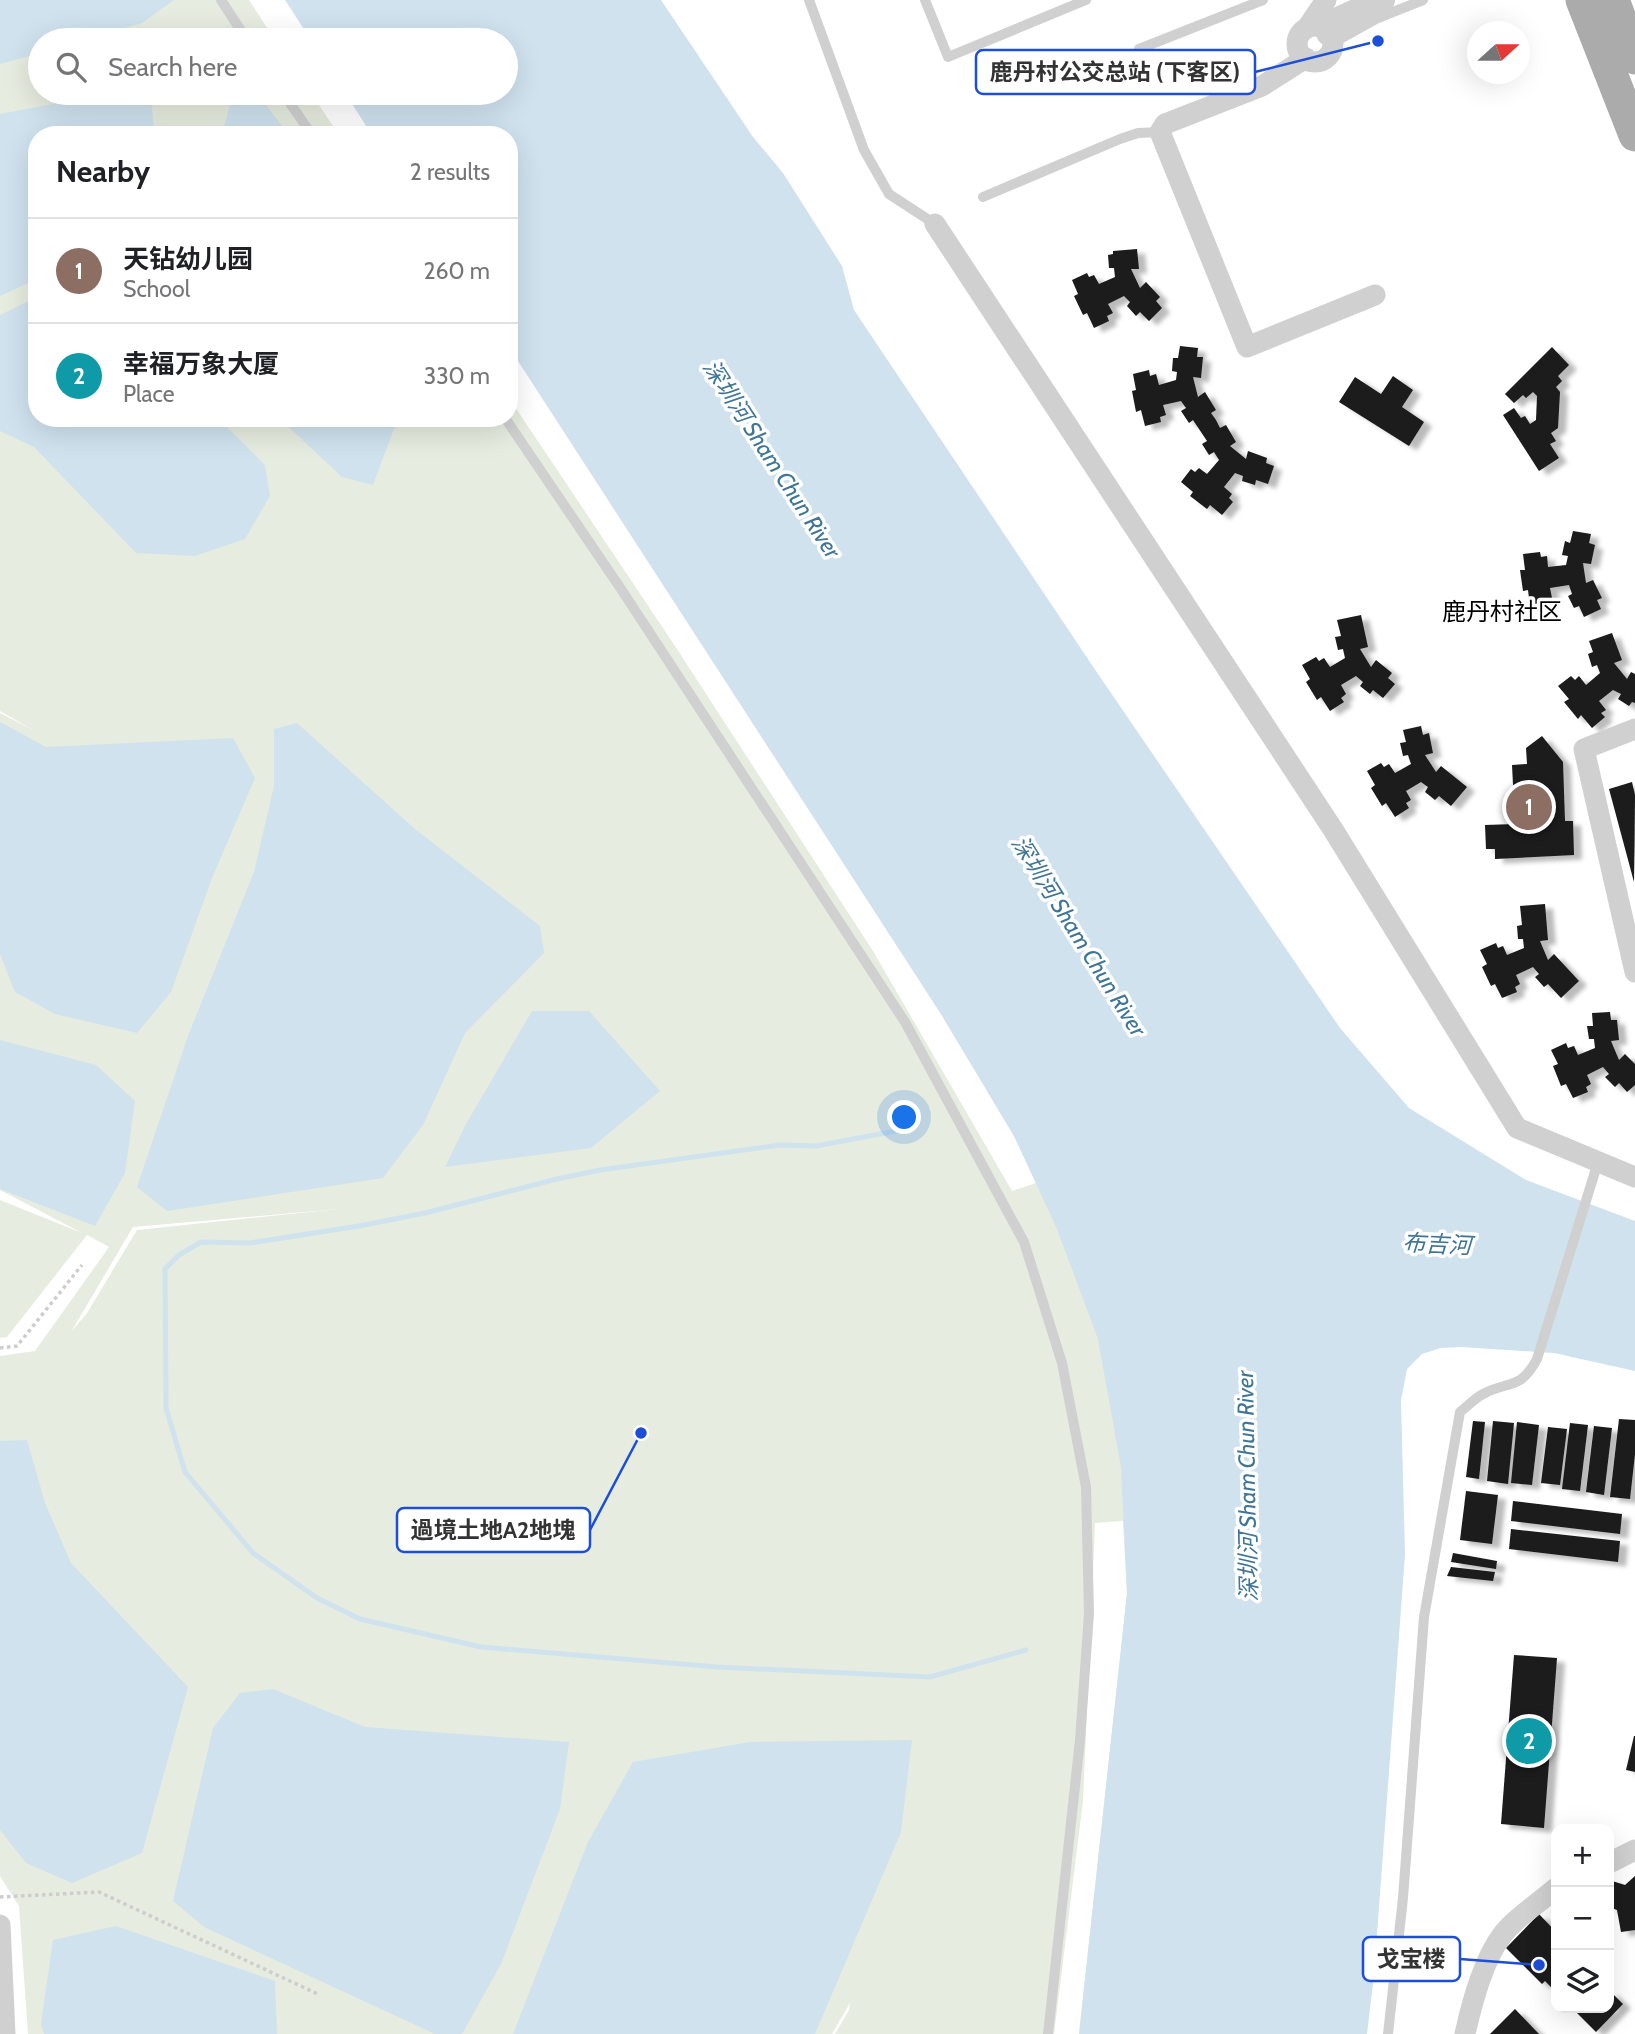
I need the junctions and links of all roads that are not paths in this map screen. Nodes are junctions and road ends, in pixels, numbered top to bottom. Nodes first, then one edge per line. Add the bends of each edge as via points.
1 (221, 0) edge
2 (808, 0) edge
3 (925, 0) edge
4 (1086, 0) edge
5 (1263, 0) edge
6 (1326, 0) edge
7 (1382, 0) edge
8 (1423, 0) edge
9 (1582, 0) edge
10 (1613, 0) edge
11 (239, 28) edge
12 (1323, 34) junction
13 (1139, 50) dead end
14 (1632, 50) edge
15 (1306, 58) junction
16 (291, 105) edge
17 (306, 126) edge
18 (1160, 132) junction
19 (1635, 135) edge
20 (983, 197) dead end
21 (935, 224) joint
22 (1375, 295) dead end
23 (511, 427) edge
24 (1635, 729) edge
25 (1635, 972) edge
26 (1598, 1162) junction
27 (1635, 1177) edge
28 (1635, 1850) edge
29 (1614, 1860) edge
30 (1551, 1892) edge
31 (0, 1925) edge
32 (5, 2034) edge
33 (1048, 2034) edge
34 (1388, 2034) edge
35 (1465, 2034) edge

1 - 11 lane
2 - 21 lane via 876,172 889,194
3 - 4 lane via 948,58
5 - 13 lane
6 - 12 street
7 - 12 street via 1340,19
8 - 12 lane
9 - 19 main road
10 - 14 main road
12 - 15 street via 1330,53 1322,60
12 - 15 street via 1302,32 1298,49
15 - 18 street via 1262,86 1165,124
16 - 17 lane
18 - 20 lane via 1119,139
18 - 22 street via 1247,348
21 - 26 street via 1334,831 1517,1128
23 - 33 lane via 905,1022 1024,1242 1062,1363 1086,1487 1090,1613
24 - 25 street via 1584,749
26 - 27 street
26 - 34 lane via 1537,1359 1528,1375 1482,1394 1461,1412 1424,1617
28 - 29 street
30 - 35 street via 1507,1928 1493,1951 1472,2002
31 - 32 street

